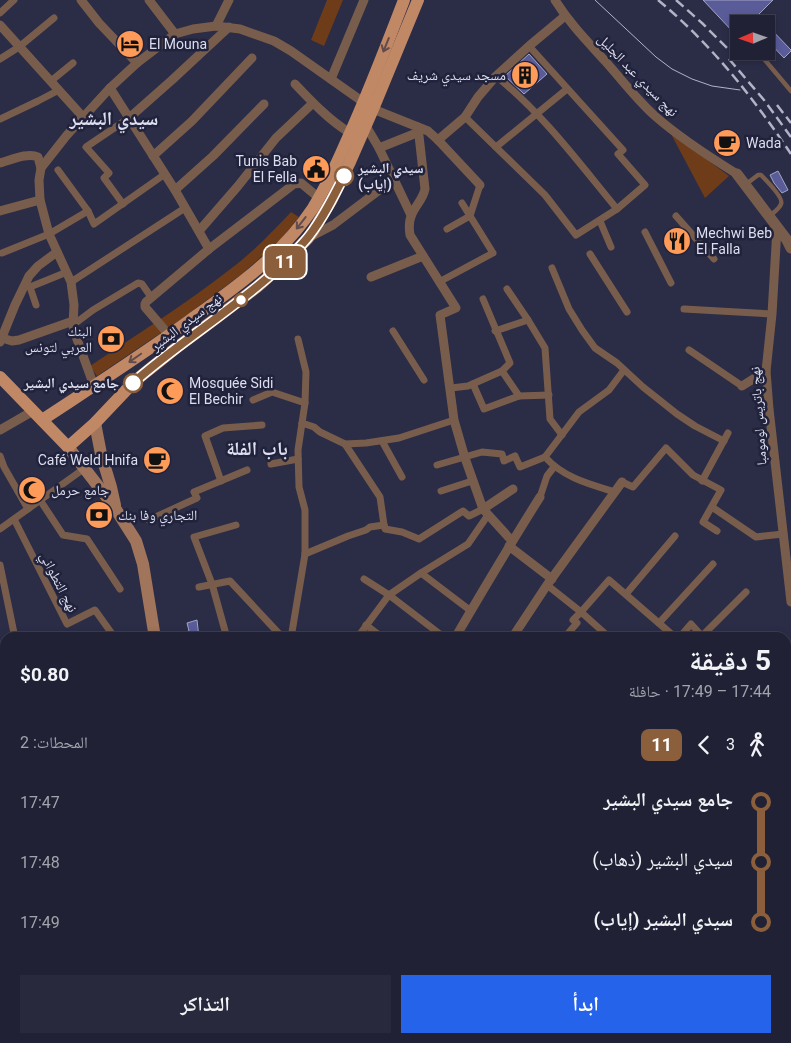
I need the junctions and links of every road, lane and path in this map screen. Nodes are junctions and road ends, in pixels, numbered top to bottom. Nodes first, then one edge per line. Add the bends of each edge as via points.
1 (14, 0) edge
2 (82, 0) edge
3 (149, 0) edge
4 (229, 0) edge
5 (364, 0) edge
6 (404, 0) edge
7 (418, 0) edge
8 (554, 0) edge
9 (0, 13) edge
10 (565, 16) junction
11 (54, 18) dead end
12 (0, 24) edge
13 (216, 26) junction
14 (229, 27) junction
15 (175, 34) junction
16 (529, 46) junction
17 (19, 47) junction
18 (252, 58) dead end
19 (0, 59) edge
20 (765, 60) edge
21 (73, 63) dead end
22 (137, 64) junction
23 (496, 76) junction
24 (331, 79) junction
25 (50, 81) junction
26 (295, 84) dead end
27 (110, 88) junction
28 (567, 89) junction
29 (59, 90) junction
30 (791, 91) edge
31 (313, 103) junction
32 (264, 104) dead end
33 (369, 105) junction
34 (537, 113) junction
35 (83, 117) junction
36 (465, 117) junction
37 (129, 118) junction
38 (0, 119) edge
39 (366, 126) junction
40 (418, 129) junction
41 (350, 133) junction
42 (438, 140) junction
43 (496, 147) junction
44 (379, 148) junction
45 (153, 156) junction
46 (0, 163) edge
47 (42, 168) junction
48 (58, 170) dead end
49 (165, 174) junction
50 (737, 174) joint
51 (394, 179) junction
52 (480, 185) joint
53 (745, 185) junction
54 (175, 190) junction
55 (319, 198) junction
56 (40, 200) junction
57 (462, 202) dead end
58 (123, 204) junction
59 (185, 208) junction
60 (617, 209) junction
61 (0, 211) edge
62 (88, 211) junction
63 (411, 215) junction
64 (470, 216) junction
65 (676, 216) dead end
66 (769, 217) junction
67 (600, 220) junction
68 (777, 228) junction
69 (447, 229) dead end
70 (199, 231) junction
71 (645, 232) dead end
72 (49, 234) junction
73 (308, 238) junction
74 (611, 247) dead end
75 (791, 248) edge
76 (210, 249) junction
77 (57, 252) junction
78 (2, 253) edge
79 (590, 254) dead end
80 (423, 256) junction
81 (714, 259) dead end
82 (552, 268) dead end
83 (67, 272) junction
84 (249, 276) junction
85 (371, 277) dead end
86 (71, 282) junction
87 (439, 282) junction
88 (671, 283) dead end
89 (257, 287) junction
90 (507, 289) dead end
91 (151, 298) junction
92 (483, 299) dead end
93 (36, 304) dead end
94 (684, 310) dead end
95 (627, 312) dead end
96 (772, 314) junction
97 (528, 320) junction
98 (73, 323) junction
99 (393, 331) dead end
100 (495, 331) junction
101 (169, 335) junction
102 (298, 339) dead end
103 (1, 340) edge
104 (689, 350) dead end
105 (624, 370) junction
106 (502, 371) junction
107 (766, 371) junction
108 (1, 379) edge
109 (424, 380) dead end
110 (473, 384) junction
111 (94, 386) junction
112 (742, 386) joint
113 (451, 388) junction
114 (549, 395) junction
115 (519, 396) junction
116 (252, 400) dead end
117 (304, 403) junction
118 (38, 415) junction
119 (454, 420) junction
120 (95, 423) junction
121 (302, 423) junction
122 (262, 425) dead end
123 (0, 430) edge
124 (728, 433) dead end
125 (562, 435) junction
126 (382, 441) junction
127 (724, 441) junction
128 (345, 444) junction
129 (68, 447) junction
130 (0, 456) edge
131 (545, 457) junction
132 (464, 458) junction
133 (298, 459) junction
134 (271, 464) dead end
135 (437, 465) dead end
136 (554, 467) junction
137 (2, 468) edge
138 (85, 468) junction
139 (248, 470) dead end
140 (402, 478) dead end
141 (221, 481) junction
142 (472, 481) junction
143 (702, 481) junction
144 (622, 482) joint
145 (513, 489) dead end
146 (441, 491) dead end
147 (615, 492) junction
148 (540, 497) joint
149 (40, 500) junction
150 (712, 507) junction
151 (115, 508) junction
152 (28, 509) junction
153 (485, 512) junction
154 (14, 520) junction
155 (149, 520) dead end
156 (236, 524) dead end
157 (384, 525) junction
158 (0, 529) edge
159 (717, 531) dead end
160 (783, 534) junction
161 (675, 536) dead end
162 (511, 544) junction
163 (305, 554) junction
164 (713, 564) dead end
165 (0, 565) edge
166 (421, 573) junction
167 (364, 579) dead end
168 (550, 582) junction
169 (212, 584) junction
170 (199, 587) dead end
171 (120, 589) dead end
172 (746, 592) dead end
173 (626, 594) junction
174 (389, 595) junction
175 (791, 602) edge
176 (471, 611) junction
177 (580, 612) junction
178 (659, 623) junction
179 (366, 626) junction
180 (14, 632) edge
181 (110, 632) edge
182 (154, 632) edge
183 (225, 632) edge
184 (277, 632) edge
185 (292, 632) edge
186 (362, 632) edge
187 (374, 632) edge
188 (437, 632) edge
189 (459, 632) edge
190 (516, 632) edge
191 (569, 632) edge
192 (603, 632) edge
193 (670, 632) edge
194 (683, 632) edge
195 (698, 632) edge
196 (706, 632) edge

1 - 9 street
2 - 22 street
3 - 15 street
4 - 13 street
5 - 24 street
6 -> 33 main road, نهج سيدي البشير
7 - 33 main road, نهج سيدي البشير
8 - 10 street, نهج سيدي عبد الجليل
10 - 16 street
10 - 50 street, نهج سيدي عبد الجليل via 655,116 695,148
11 - 17 street
12 - 17 street
13 - 14 street
13 - 15 street
14 - 24 street via 274,41
14 - 37 street
15 - 22 street
16 - 23 street
16 - 28 street
17 - 19 street
17 - 25 street
18 - 45 street via 192,121
20 - 30 lane
21 - 25 street
22 - 27 street
23 - 34 street
23 - 36 street
24 - 33 street
25 - 29 street
26 - 31 street
27 - 35 street
27 - 37 street
28 - 34 street
28 - 60 street via 623,150 618,154 645,185
29 - 35 street
29 - 38 street
31 - 41 street
31 - 70 street via 276,138
32 - 54 street
33 - 39 main road, نهج سيدي البشير
33 - 40 street
33 - 41 main road, نهج سيدي البشير
34 - 43 street
34 - 60 street
35 - 47 street
36 - 42 street
36 - 43 street
37 - 45 street
37 - 58 street via 86,147 109,174 104,178
39 - 44 street
39 - 73 main road, نهج سيدي البشير via 334,194
40 - 42 street via 428,131
40 - 44 street
40 - 63 street via 425,189
41 - 55 main road, نهج سيدي البشير
42 - 52 street
43 - 67 street via 545,195 576,235
44 - 51 street
45 - 49 street
46 - 47 street via 34,155
47 - 56 street
48 - 62 street
49 - 54 street
49 - 58 street
50 - 53 street
51 - 63 street
51 - 73 street via 333,225
52 - 64 street
53 - 66 street
53 - 66 lane via 761,175 780,197 781,205
54 - 59 street
55 - 76 street via 302,184 295,183
55 -> 84 main road, نهج سيدي البشير via 272,257
56 - 61 street
56 - 72 street
57 - 64 street
58 - 62 street via 94,224
59 - 70 street
59 - 86 street
60 - 67 street
62 - 72 street
63 - 80 street via 410,235
64 - 69 street
64 - 87 street via 493,253
65 - 81 street
66 - 68 street
67 - 74 street
68 - 75 street
68 - 96 street, نهج باتريس لومومبا
70 - 76 street
71 - 88 street
72 - 77 street
72 - 78 street
73 - 89 main road, نهج سيدي البشير
76 - 91 street
77 - 83 street
77 - 103 street via 30,276
79 - 95 street
80 - 85 street
80 - 87 street
82 - 105 street via 582,330 595,348
83 - 86 street
83 - 93 street via 30,287
84 - 89 main road
84 - 101 main road, نهج سيدي البشير
86 - 98 street
87 - 113 street via 456,308 440,314
89 - 120 main road, نهج سيدي البشير via 148,370
90 - 97 street
91 - 98 street via 139,283
91 - 101 street via 145,307
92 - 100 street
94 - 96 street
96 - 107 street, نهج باتريس لومومبا
97 - 100 street
97 - 114 street via 545,348
98 - 103 street via 25,339
98 - 111 street
99 - 109 street
100 - 106 street via 510,363
101 -> 111 main road, نهج سيدي البشير
102 - 117 street via 306,372
104 - 112 street
105 - 125 street via 609,390 579,412
105 - 127 street via 677,414
106 - 110 street
106 - 115 street
107 - 112 street
107 - 160 street, نهج باتريس لومومبا
108 - 118 main road
110 - 113 street
110 - 115 street via 484,409
111 - 118 main road, نهج سيدي البشير
113 - 119 street
114 - 115 street
114 - 125 street via 550,418
116 - 117 street via 272,392
117 - 121 street
118 - 123 street
118 - 129 main road
119 - 126 street
119 - 132 street
120 - 129 main road, نهج سيدي البشير
120 - 151 main road
121 - 128 street
121 - 133 street
122 - 141 street via 223,428 205,436
124 - 127 street
125 - 131 street
126 - 128 street
126 - 140 street
127 - 143 street
128 - 157 street via 380,497
129 - 138 main road
130 - 137 street
131 - 132 street via 520,467 515,456 504,461 502,454 482,452
131 - 136 street
132 - 135 street
132 - 142 street
133 - 134 street
133 - 163 street via 299,487 305,510
136 - 147 street via 580,481
136 - 148 street via 547,476
137 - 152 street
138 - 149 street
138 - 151 main road
139 - 141 street
141 - 155 street via 194,492 197,498
142 - 146 street
142 - 153 street
143 - 144 street via 666,448 633,487
143 - 150 street via 721,490
144 - 147 street
145 - 153 street
147 - 168 street
148 - 162 street
149 - 152 street
149 - 171 street via 63,535 87,539
150 - 159 street via 703,522
150 - 160 street via 756,537
151 - 182 main road via 136,541 142,558
152 - 154 street
153 - 157 street via 469,516 463,510 419,540 385,529
153 - 162 street
153 - 166 street via 468,544
154 - 158 street
154 - 181 street, نهج التطواني via 67,624 95,610
156 - 169 street via 194,537
157 - 163 street via 370,527
160 - 175 street, نهج باتريس لومومبا
161 - 173 street
162 - 168 street
162 - 176 street
163 - 185 street
164 - 178 street
165 - 180 street
166 - 174 street
166 - 176 street
167 - 174 street
168 - 177 street
168 - 190 street
169 - 170 street
169 - 183 street
169 - 184 street via 230,581
172 - 196 street
173 - 177 street via 609,580
173 - 178 street
174 - 179 street
174 - 188 street
176 - 189 street
177 - 191 street via 573,620 577,623
177 - 192 street
178 - 193 street
179 - 186 street
179 - 187 street
194 - 195 street via 691,624

